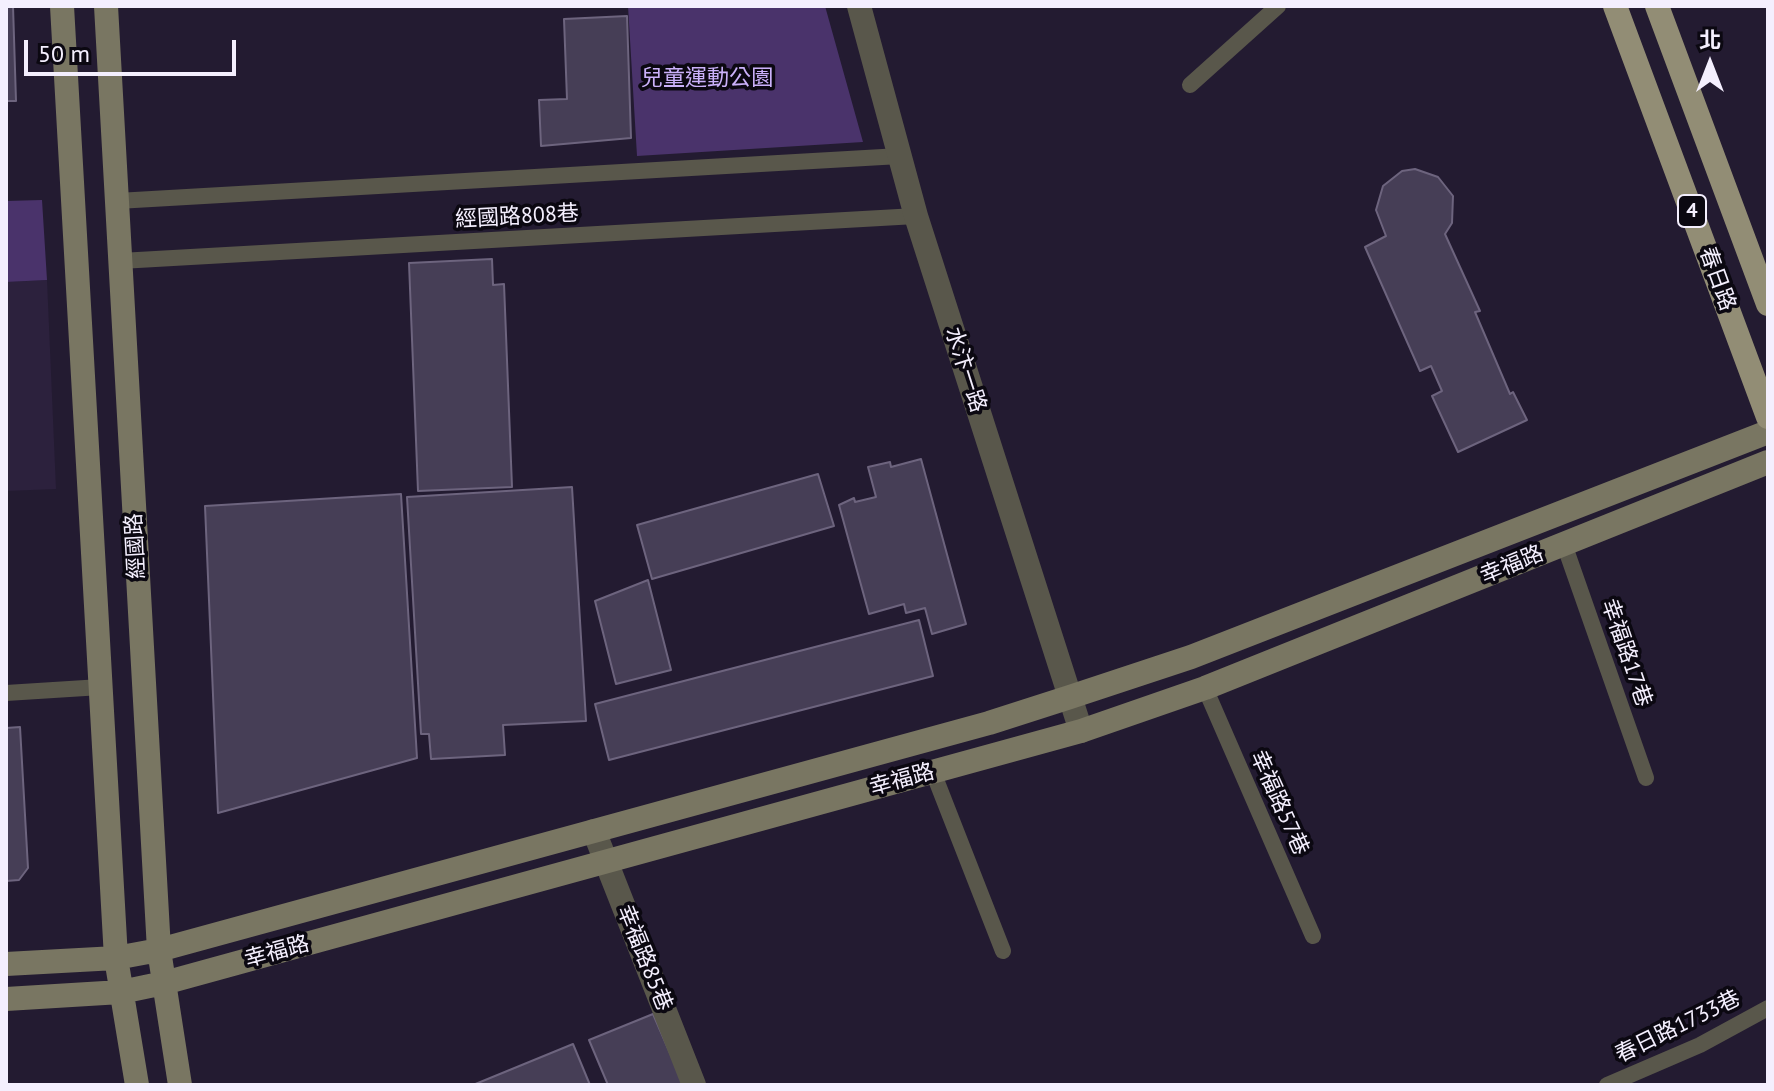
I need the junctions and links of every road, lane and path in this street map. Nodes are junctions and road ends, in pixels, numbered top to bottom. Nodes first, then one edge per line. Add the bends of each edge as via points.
1 (62, 6) edge
2 (106, 6) edge
3 (859, 6) edge
4 (1278, 6) edge
5 (1615, 6) edge
6 (1657, 6) edge
7 (1190, 85) dead end
8 (900, 156) junction
9 (117, 201) junction
10 (916, 216) junction
11 (120, 261) junction
12 (1768, 304) edge
13 (1768, 417) edge
14 (1768, 432) edge
15 (1768, 462) edge
16 (1564, 544) junction
17 (101, 687) junction
18 (1205, 688) junction
19 (6, 693) edge
20 (1070, 697) junction
21 (1081, 731) junction
22 (933, 772) junction
23 (1646, 778) dead end
24 (594, 831) junction
25 (605, 862) junction
26 (1313, 936) dead end
27 (159, 950) junction
28 (1003, 951) dead end
29 (116, 958) junction
30 (6, 964) edge
31 (164, 983) junction
32 (121, 992) junction
33 (6, 999) edge
34 (1768, 1008) edge
35 (137, 1085) edge
36 (180, 1085) edge
37 (694, 1085) edge
38 (1607, 1085) edge

1 - 17 street, 經國路
2 - 9 street, 經國路
3 - 8 street, 水汴一路
4 - 7 lane
5 - 13 main road, 春日路 / 4
6 - 12 main road, 春日路 / 4
8 - 9 lane, 經國路808巷
8 - 10 street, 水汴一路
9 - 11 street, 經國路
10 - 11 lane, 經國路808巷
10 - 20 street, 水汴一路
11 - 27 street, 經國路
14 - 20 street, 幸福路 via 1191,657
15 - 16 street, 幸福路
16 - 18 street, 幸福路
16 - 23 lane, 幸福路17巷
17 - 19 lane
17 - 29 street, 經國路
18 - 21 street, 幸福路
18 - 26 lane, 幸福路57巷
20 - 21 street, 水汴一路
20 - 24 street, 幸福路
21 - 22 street, 幸福路
22 - 25 street, 幸福路
22 - 28 lane
24 - 25 street, 幸福路85巷
24 - 27 street, 幸福路
25 - 31 street, 幸福路
25 - 37 street, 幸福路85巷
27 - 29 street, 幸福路
27 - 31 street, 經國路
29 - 30 street, 幸福路
29 - 32 street, 經國路
31 - 32 street, 幸福路
31 - 36 street, 經國路
32 - 33 street, 幸福路
32 - 35 street, 經國路
34 - 38 lane, 春日路1733巷 via 1700,1045

